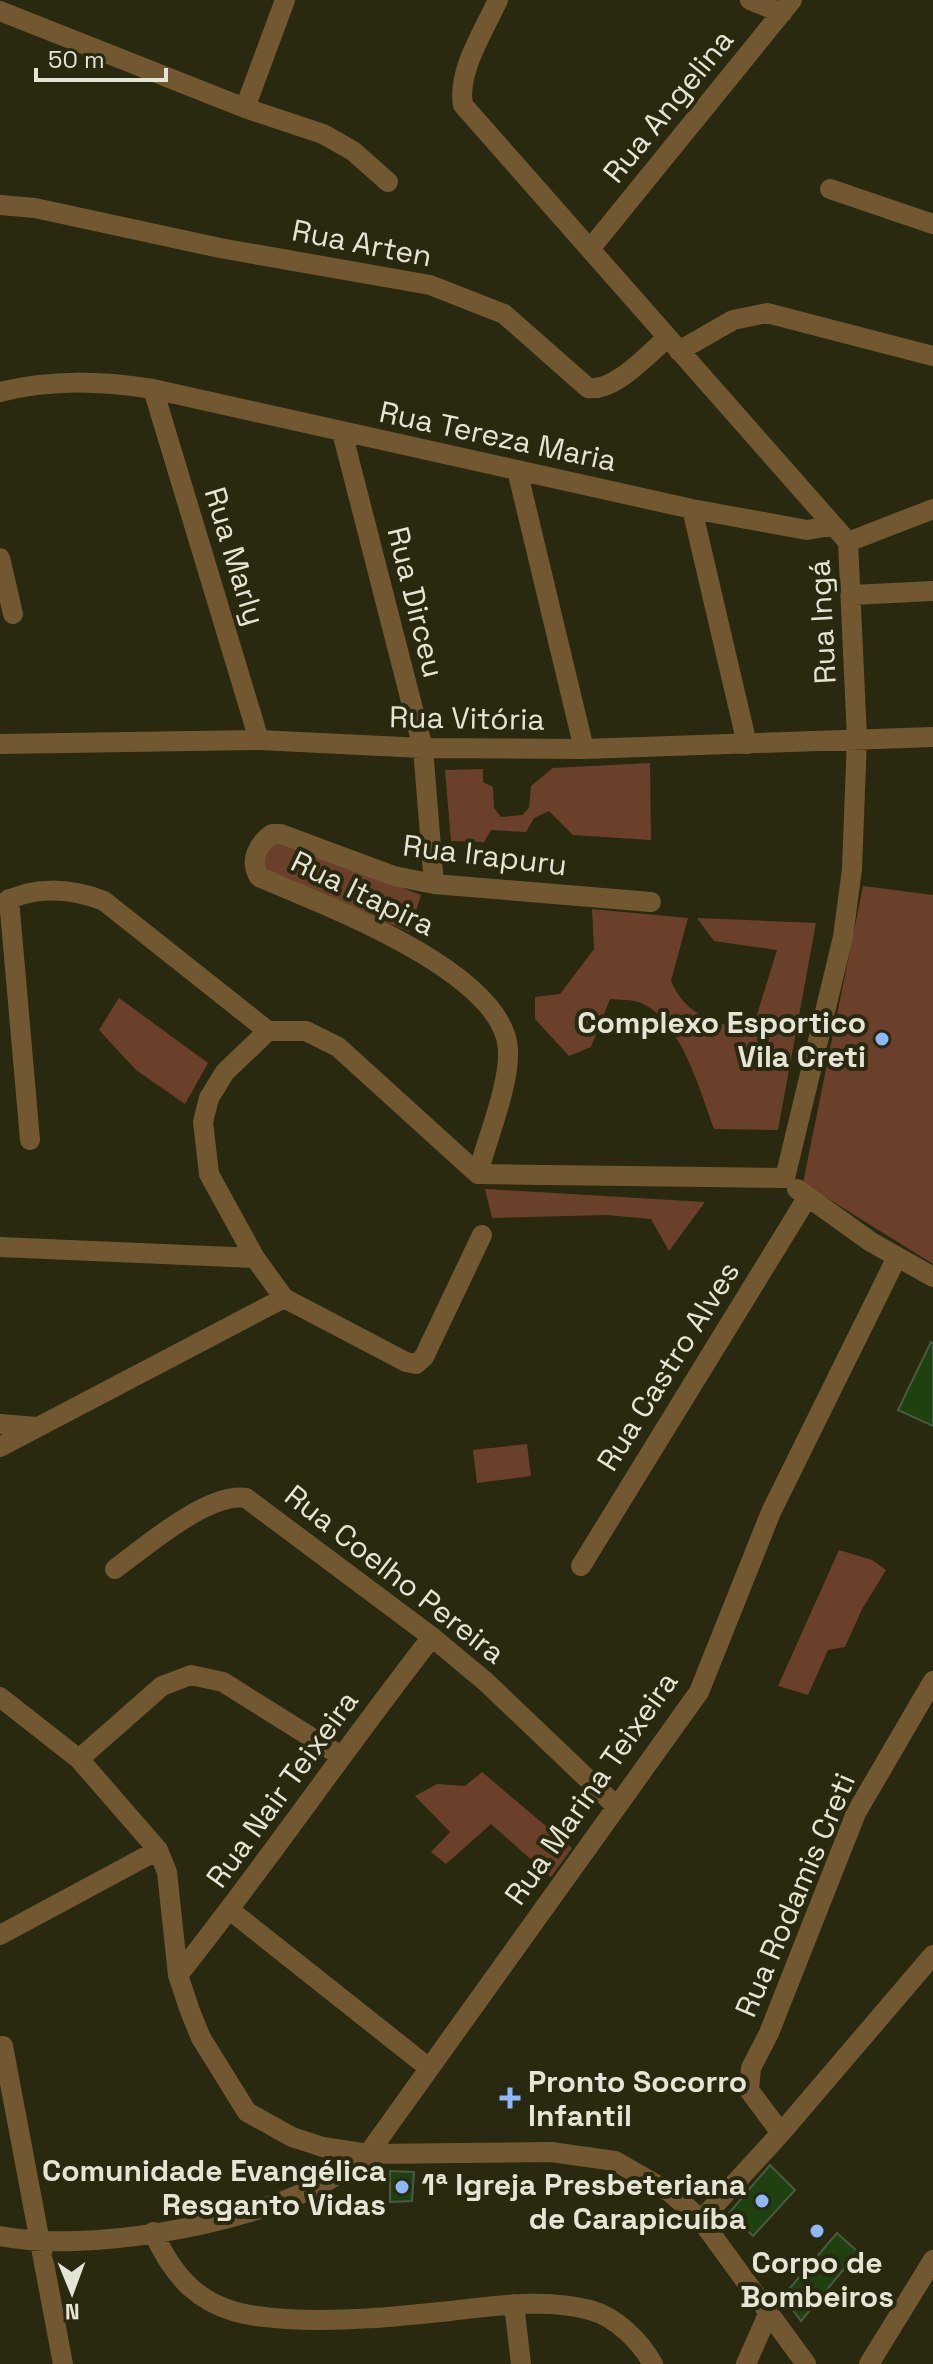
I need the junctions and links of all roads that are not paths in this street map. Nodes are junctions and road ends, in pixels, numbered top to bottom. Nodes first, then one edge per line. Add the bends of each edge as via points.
1 (285, 0) edge
2 (498, 0) edge
3 (750, 0) edge
4 (787, 6) edge
5 (0, 11) edge
6 (245, 108) junction
7 (388, 182) dead end
8 (830, 189) dead end
9 (0, 205) edge
10 (933, 224) edge
11 (590, 249) junction
12 (673, 344) junction
13 (933, 356) edge
14 (153, 389) junction
15 (0, 392) edge
16 (342, 432) junction
17 (517, 470) junction
18 (692, 509) junction
19 (933, 509) edge
20 (831, 526) junction
21 (848, 542) junction
22 (0, 558) edge
23 (933, 591) edge
24 (852, 595) junction
25 (13, 614) dead end
26 (933, 737) edge
27 (857, 738) junction
28 (259, 740) junction
29 (0, 744) edge
30 (747, 744) junction
31 (423, 748) junction
32 (584, 749) junction
33 (259, 877) joint
34 (434, 884) junction
35 (4, 902) edge
36 (651, 902) dead end
37 (268, 1031) junction
38 (30, 1140) dead end
39 (478, 1174) junction
40 (785, 1178) junction
41 (807, 1198) junction
42 (482, 1235) dead end
43 (0, 1247) edge
44 (897, 1257) junction
45 (255, 1258) junction
46 (933, 1277) edge
47 (284, 1298) junction
48 (0, 1424) edge
49 (37, 1427) junction
50 (0, 1447) edge
51 (581, 1566) dead end
52 (115, 1569) dead end
53 (432, 1637) junction
54 (933, 1681) edge
55 (0, 1697) edge
56 (341, 1756) junction
57 (79, 1759) junction
58 (616, 1806) junction
59 (158, 1850) junction
60 (231, 1911) junction
61 (0, 1935) edge
62 (933, 1955) edge
63 (178, 1975) junction
64 (3, 2046) dead end
65 (429, 2068) junction
66 (781, 2133) junction
67 (368, 2154) junction
68 (701, 2220) junction
69 (153, 2232) junction
70 (0, 2236) edge
71 (38, 2243) junction
72 (933, 2260) edge
73 (514, 2304) junction
74 (769, 2312) junction
75 (63, 2364) edge
76 (521, 2364) edge
77 (653, 2364) edge
78 (746, 2364) edge
79 (806, 2364) edge
80 (869, 2364) edge

1 - 6 street
2 - 11 street, Rua Ingá via 467,72 463,105
3 - 4 street
4 - 11 street, Rua Angelina
5 - 6 street
6 - 7 street via 337,140
8 - 10 street
9 - 12 street, Rua Arten via 430,285 504,314 588,388 613,382
11 - 12 street, Rua Ingá
12 - 13 street via 733,320 767,313
12 - 20 street, Rua Ingá
14 - 15 street, Rua Tereza Maria via 94,380 34,383
14 - 16 street, Rua Tereza Maria
14 - 28 street, Rua Marly
16 - 17 street, Rua Tereza Maria
16 - 31 street, Rua Dirceu
17 - 18 street, Rua Tereza Maria
17 - 32 street
18 - 20 street, Rua Tereza Maria via 807,530
18 - 30 street
19 - 21 street
20 - 21 street, Rua Ingá
21 - 24 street, Rua Ingá
22 - 25 street
23 - 24 street
24 - 27 street, Rua Ingá
26 - 27 street, Rua Vitória
27 - 30 street, Rua Vitória
27 - 40 street, Rua Ingá via 847,914
28 - 29 street, Rua Vitória
28 - 31 street, Rua Vitória
30 - 32 street, Rua Vitória
31 - 32 street, Rua Vitória
31 - 34 street, Rua Dirceu
33 - 34 street, Rua Irapuru via 257,850 272,834 394,876
33 - 39 street, Rua Itapira via 428,955 498,1018 506,1036 505,1072
34 - 36 street, Rua Irapuru
35 - 37 street via 59,890 104,901
35 - 38 street
37 - 39 street via 306,1031 338,1047
37 - 45 street via 225,1072 209,1098 203,1122 209,1174
39 - 40 street
40 - 41 street
41 - 44 street
41 - 51 street, Rua Castro Alves
42 - 47 street via 416,1364
43 - 45 street
44 - 46 street
44 - 58 street, Rua Marina Teixeira via 771,1512 699,1692
45 - 47 street
47 - 49 street
48 - 49 street
49 - 50 street
52 - 53 street, Rua Coelho Pereira via 193,1514 228,1499 246,1498
53 - 56 street, Rua Nair Teixeira
53 - 58 street, Rua Coelho Pereira
54 - 66 street, Rua Rodamis Creti via 856,1813 751,2068 749,2090
55 - 57 street
56 - 57 street via 223,1682 191,1675 162,1686
56 - 60 street, Rua Nair Teixeira
57 - 59 street
58 - 65 street, Rua Marina Teixeira
59 - 61 street
59 - 63 street via 173,1901
60 - 63 street, Rua Nair Teixeira
60 - 65 street
62 - 66 street
63 - 67 street via 201,2038 247,2112 292,2137
64 - 71 street
65 - 67 street, Rua Marina Teixeira
66 - 68 street
67 - 68 street via 588,2155 639,2173
67 - 69 street via 319,2186 281,2202
68 - 74 street
69 - 71 street
69 - 73 street via 173,2270 191,2289 236,2313 341,2320
70 - 71 street
71 - 75 street
72 - 80 street
73 - 76 street
73 - 77 street via 592,2310 634,2338
74 - 78 street
74 - 79 street

